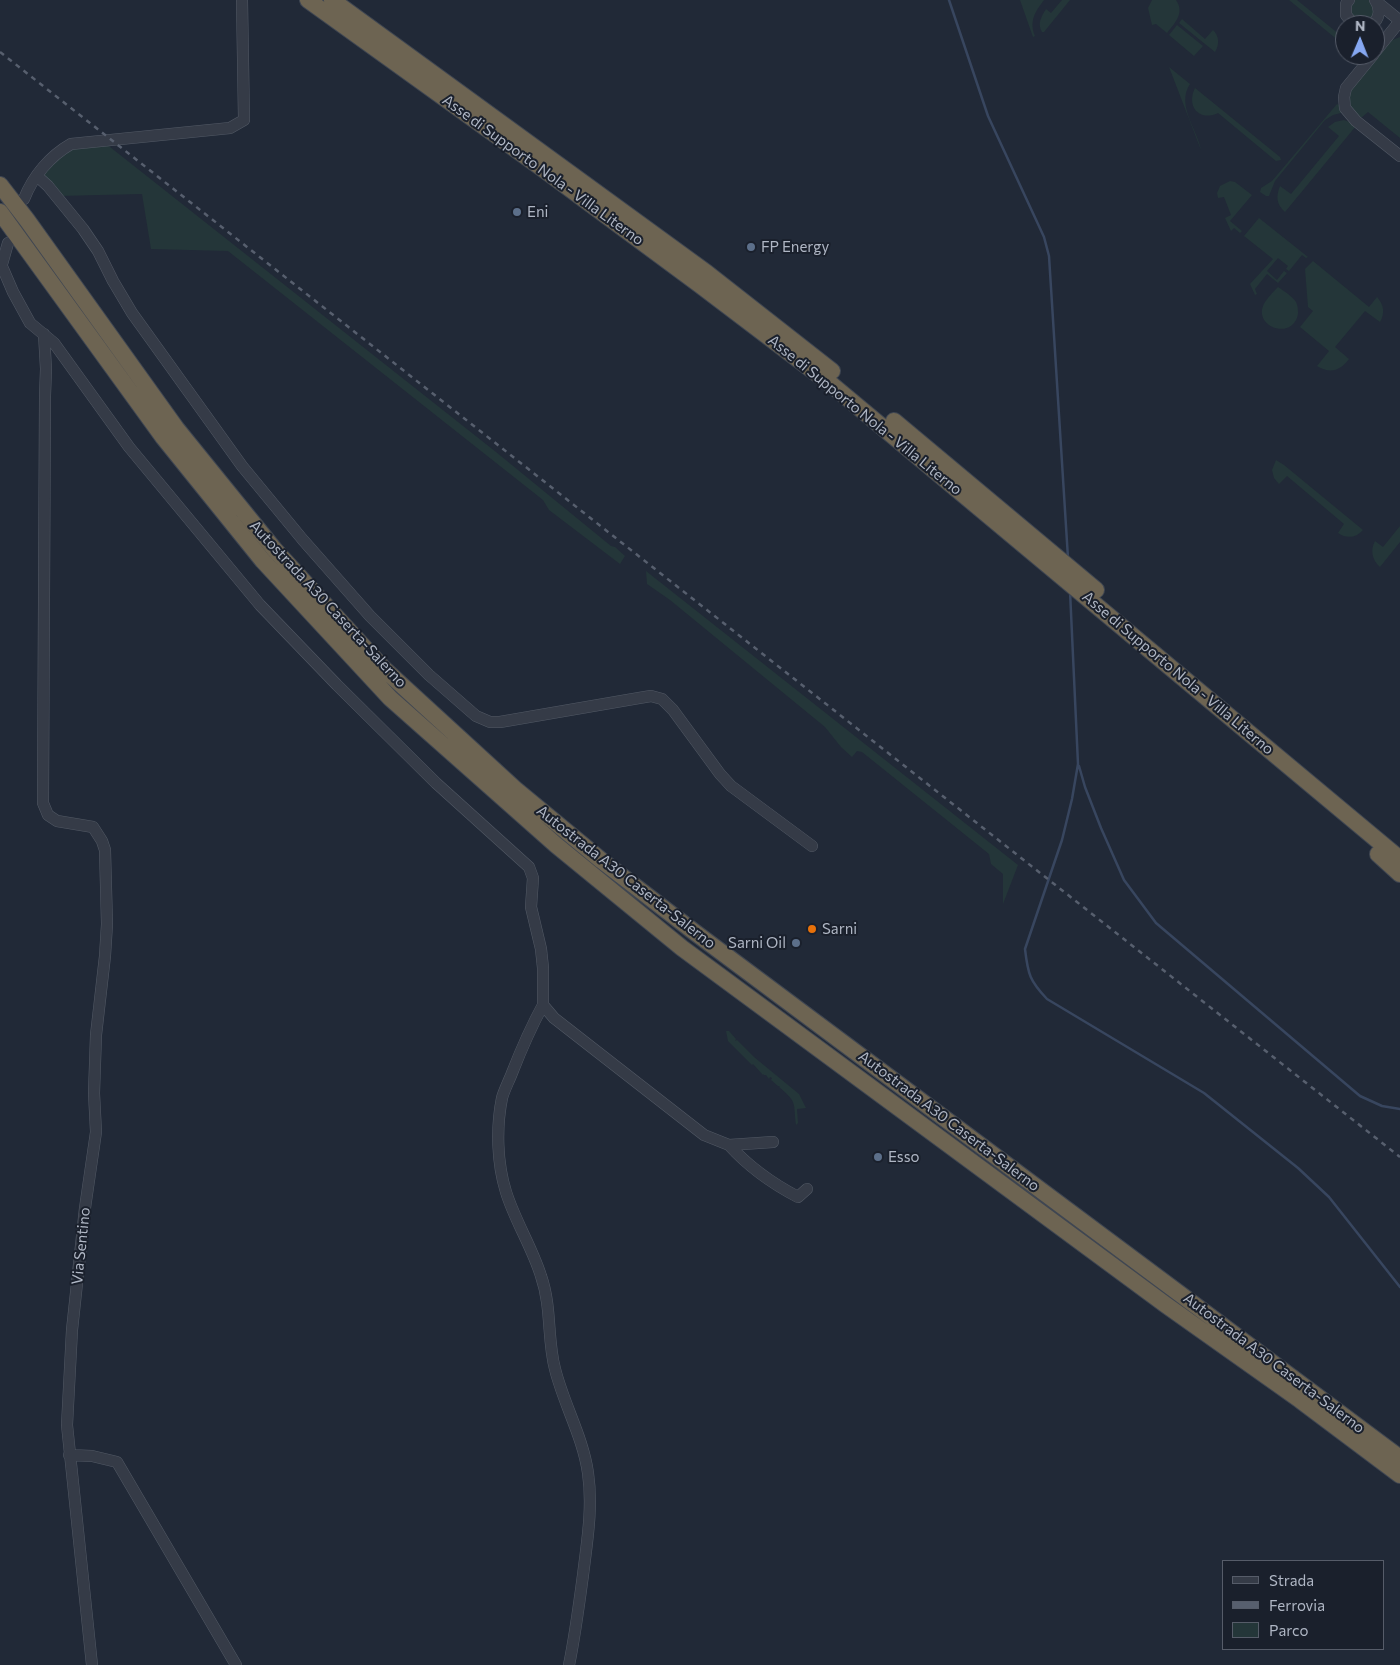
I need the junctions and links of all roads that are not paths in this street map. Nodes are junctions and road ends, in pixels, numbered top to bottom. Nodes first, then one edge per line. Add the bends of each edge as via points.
1 (242, 0) edge
2 (308, 0) edge
3 (332, 0) edge
4 (1337, 0) edge
5 (1349, 0) edge
6 (1376, 1) edge
7 (1347, 15) edge
8 (1349, 15) edge
9 (1379, 15) edge
10 (1400, 21) edge
11 (1400, 34) edge
12 (1386, 39) joint
13 (1364, 65) edge
14 (1400, 156) edge
15 (37, 176) junction
16 (0, 185) edge
17 (24, 199) dead end
18 (0, 212) edge
19 (8, 243) dead end
20 (1, 263) edge
21 (44, 334) junction
22 (1029, 541) junction
23 (1112, 610) junction
24 (1207, 697) junction
25 (1400, 845) edge
26 (812, 846) dead end
27 (1400, 859) edge
28 (1400, 874) edge
29 (543, 1005) junction
30 (773, 1142) dead end
31 (729, 1145) junction
32 (807, 1189) dead end
33 (69, 1455) junction
34 (1400, 1458) edge
35 (1400, 1475) edge
36 (92, 1665) edge
37 (236, 1665) edge
38 (569, 1665) edge

1 - 15 street via 244,120 230,128 71,144 56,152
2 - 22 highway, Asse di Supporto Nola - Villa Literno via 551,175 793,356
3 - 22 highway, Asse di Supporto Nola - Villa Literno via 707,273 921,443
4 - 7 street
5 - 8 street via 1346,4
6 - 9 street
6 - 10 street
10 - 12 street
11 - 12 street
13 - 14 street via 1346,88 1345,108 1356,121
15 - 17 street
15 - 26 street via 83,229 132,313 242,466 370,616 476,716 500,722 630,699 662,699 731,786
16 - 34 highway, Autostrada A30 Caserta-Salerno via 176,428 274,549 384,669 508,782 602,861 693,931
18 - 35 highway, Autostrada A30 Caserta-Salerno via 163,437 244,538 390,698 556,845 682,948
19 - 20 street
20 - 21 street via 30,323
21 - 29 street via 64,356 130,447 260,605 436,783 529,868 533,878 531,908 543,968
21 - 33 street, Via Sentino via 43,803 48,814 57,821 95,829 105,850 107,902 96,1035 95,1136 72,1330 67,1425
22 - 23 highway, Asse di Supporto Nola - Villa Literno
23 - 24 highway, Asse di Supporto Nola - Villa Literno
23 - 25 highway, Asse di Supporto Nola - Villa Literno
24 - 27 highway, Asse di Supporto Nola - Villa Literno
24 - 28 highway via 1276,766
29 - 31 street via 571,1033 704,1135
29 - 38 street via 519,1053 503,1097 499,1148 506,1192 546,1292 554,1366 584,1451 588,1474 588,1532
30 - 31 street
31 - 32 street via 783,1189 798,1197
33 - 36 street, Via Sentino
33 - 37 street via 117,1462

